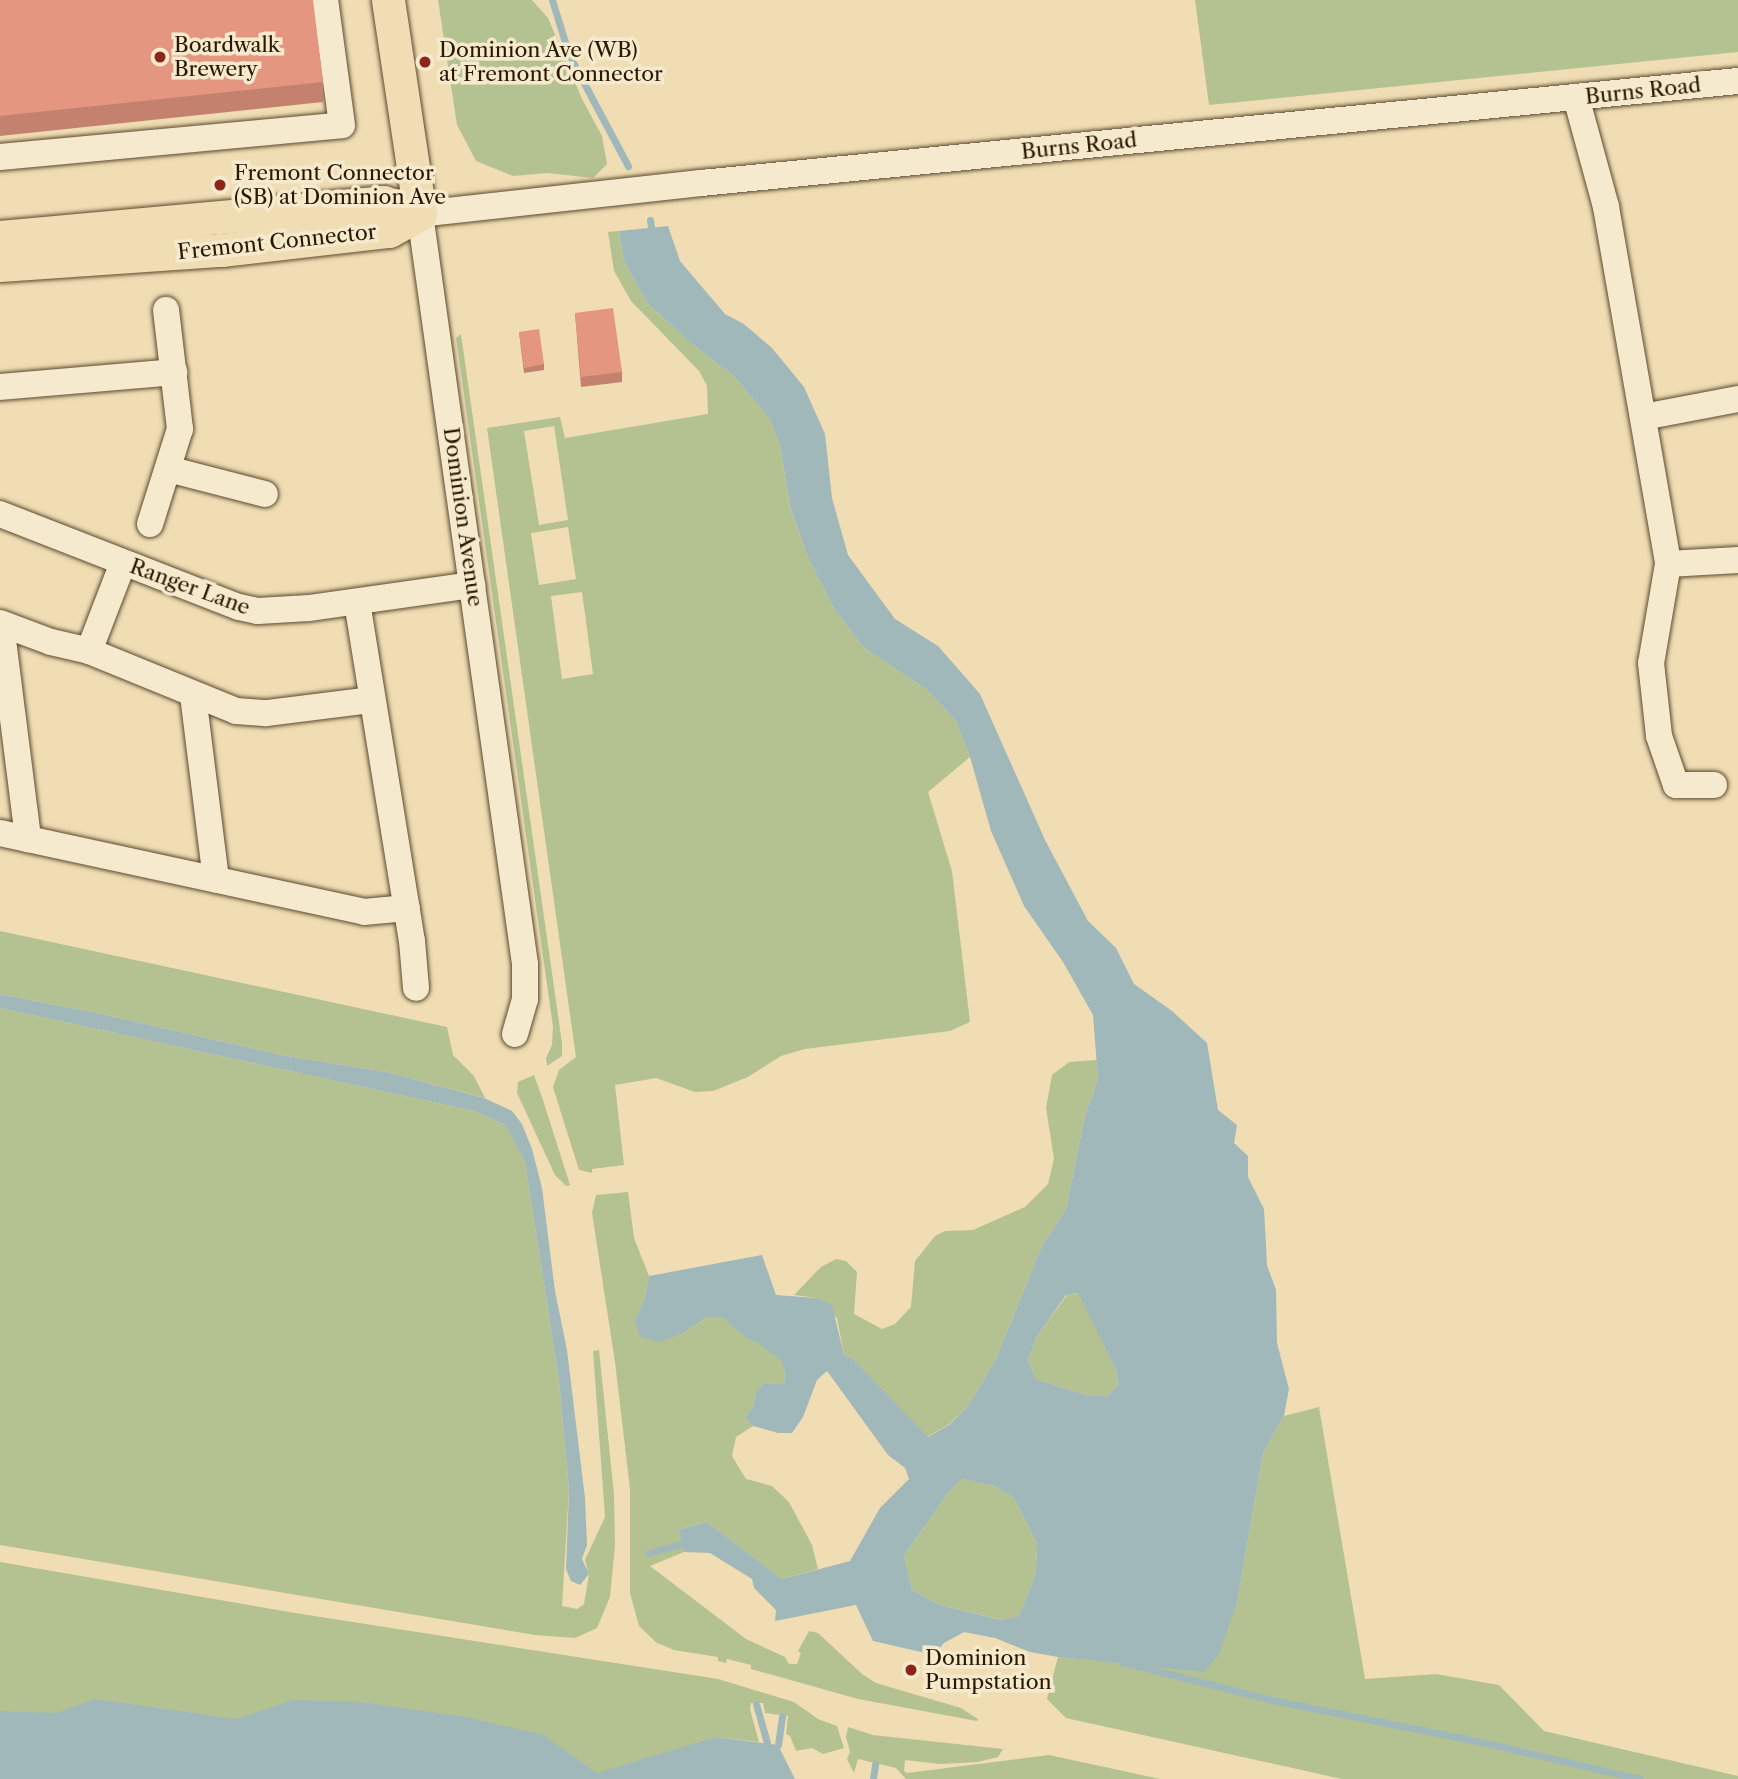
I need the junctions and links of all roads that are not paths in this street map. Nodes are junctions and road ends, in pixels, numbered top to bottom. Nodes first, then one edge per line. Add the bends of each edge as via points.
1 (324, 0) edge
2 (388, 0) edge
3 (1738, 81) edge
4 (1576, 97) junction
5 (0, 157) edge
6 (420, 214) junction
7 (0, 237) edge
8 (0, 265) edge
9 (166, 310) dead end
10 (174, 372) junction
11 (0, 387) edge
12 (1738, 399) edge
13 (1643, 416) junction
14 (168, 469) junction
15 (265, 494) dead end
16 (0, 514) edge
17 (150, 524) dead end
18 (1738, 560) edge
19 (123, 563) junction
20 (1668, 564) junction
21 (472, 585) junction
22 (357, 602) junction
23 (0, 624) edge
24 (89, 651) junction
25 (193, 695) junction
26 (371, 700) junction
27 (1714, 785) dead end
28 (0, 833) edge
29 (28, 839) junction
30 (216, 880) junction
31 (407, 908) junction
32 (416, 988) dead end
33 (515, 1034) dead end

1 - 5 street via 342,125
2 - 6 main road, Dominion Avenue
3 - 4 street, Burns Road
4 - 6 street, Burns Road
4 - 13 street via 1606,207
6 - 7 main road, Fremont Connector via 383,202
6 - 8 main road, Fremont Connector via 388,231 221,250
6 - 21 street, Dominion Avenue
9 - 10 street
10 - 11 street
10 - 14 street via 180,429
12 - 13 street
13 - 20 street
14 - 15 street
14 - 17 street
16 - 19 street, Ranger Lane
18 - 20 street
19 - 22 street, Ranger Lane via 258,611
19 - 24 street
20 - 27 street via 1651,663 1659,736 1676,785
21 - 22 street, Ranger Lane
21 - 33 street, Dominion Avenue via 525,964 525,999
22 - 26 street
23 - 24 street
23 - 29 street
24 - 25 street
25 - 26 street via 236,711 257,713
25 - 30 street
26 - 31 street
28 - 29 street
29 - 30 street
30 - 31 street via 364,912
31 - 32 street

